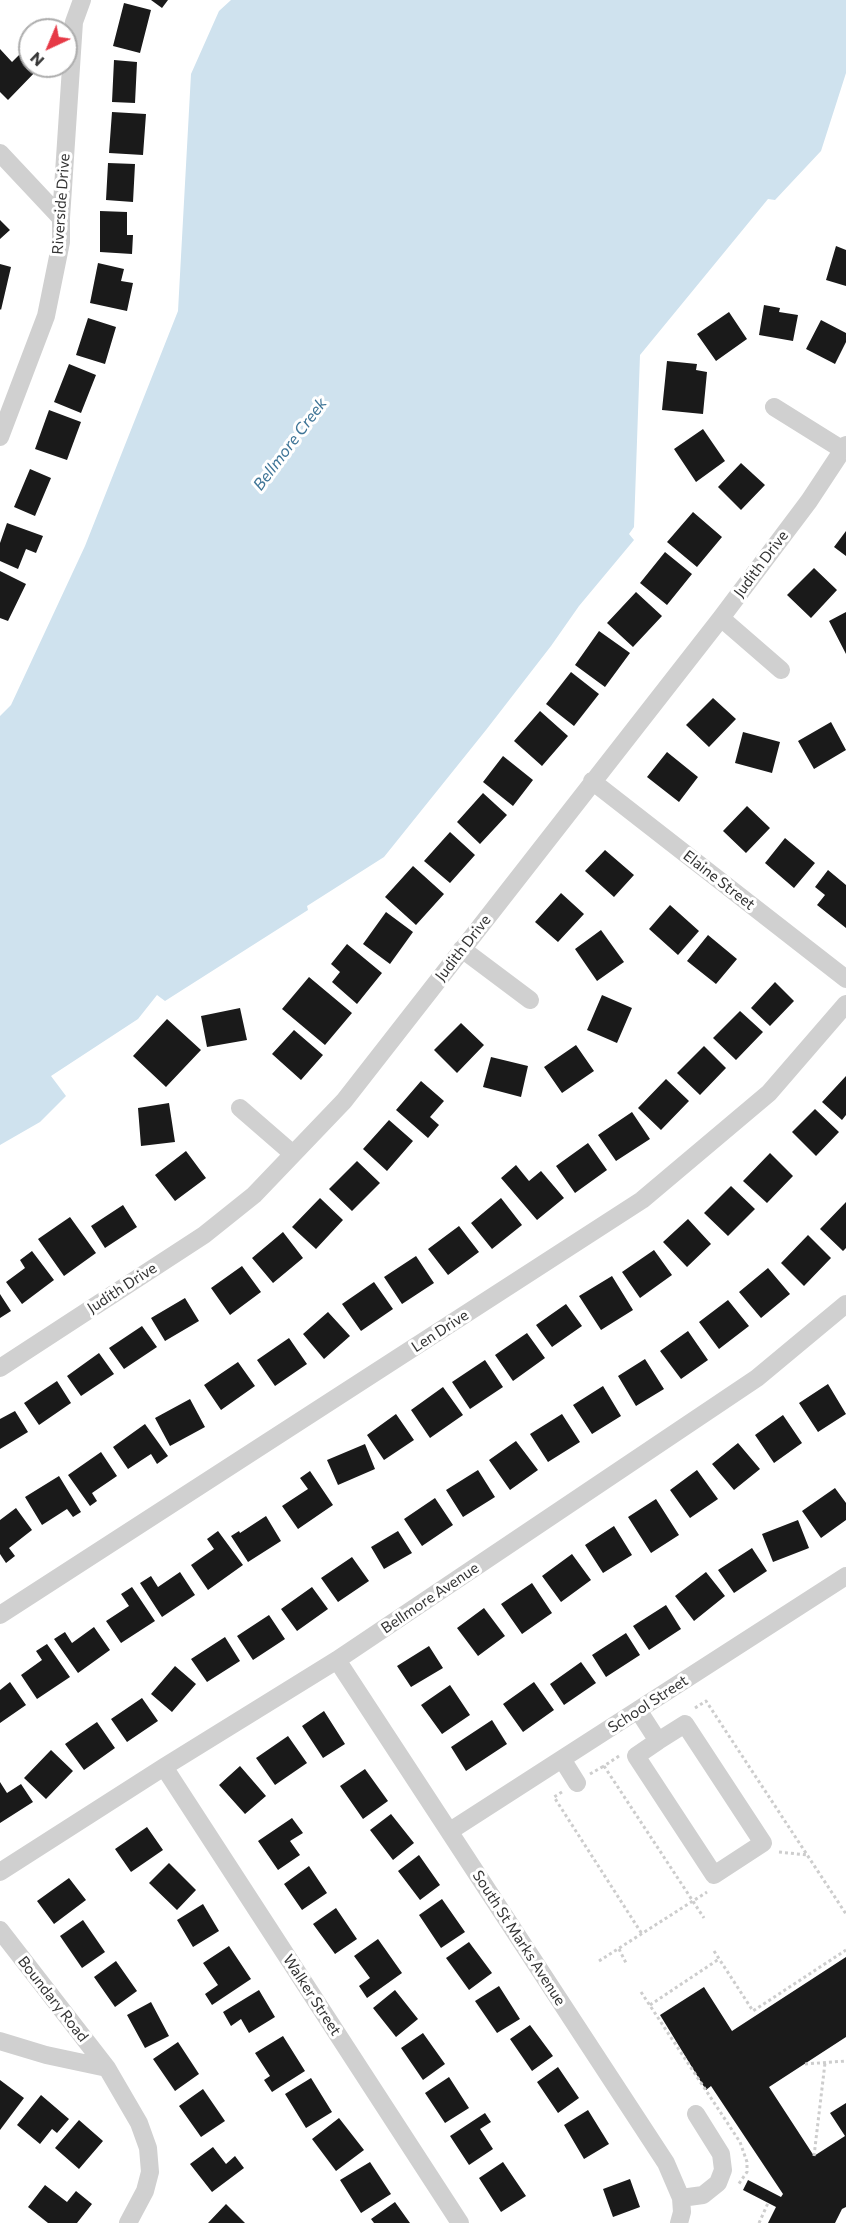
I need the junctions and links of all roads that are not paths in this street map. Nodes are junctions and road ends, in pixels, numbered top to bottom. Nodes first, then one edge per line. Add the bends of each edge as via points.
1 (82, 0) edge
2 (0, 153) edge
3 (60, 218) junction
4 (774, 407) dead end
5 (0, 437) edge
6 (845, 448) edge
7 (721, 618) junction
8 (781, 670) dead end
9 (592, 781) junction
10 (462, 949) junction
11 (846, 979) edge
12 (530, 1000) dead end
13 (846, 1004) edge
14 (240, 1108) dead end
15 (293, 1154) junction
16 (846, 1304) edge
17 (0, 1368) edge
18 (846, 1576) edge
19 (0, 1615) edge
20 (337, 1660) junction
21 (638, 1710) junction
22 (658, 1741) junction
23 (562, 1759) junction
24 (164, 1767) junction
25 (577, 1783) road end
26 (450, 1831) junction
27 (0, 1872) edge
28 (0, 1930) edge
29 (0, 2041) edge
30 (107, 2068) junction
31 (696, 2114) dead end
32 (681, 2198) junction
33 (135, 2220) edge
34 (460, 2223) edge
35 (679, 2223) edge

1 - 3 street, Riverside Drive via 74,22
2 - 3 street
3 - 5 street, Riverside Drive via 61,242 46,316
4 - 6 street
6 - 7 street, Judith Drive
7 - 8 street
7 - 9 street, Judith Drive
9 - 10 street, Judith Drive
9 - 11 street, Elaine Street
10 - 12 street
10 - 15 street, Judith Drive via 344,1101
13 - 19 street, Len Drive via 769,1093 642,1200
14 - 15 street
15 - 17 street, Judith Drive via 254,1195 204,1235
16 - 20 street, Bellmore Avenue via 757,1378
18 - 21 street, School Street
20 - 24 street, Bellmore Avenue
20 - 26 street, South St Marks Avenue
21 - 22 street
21 - 23 street, School Street
22 - 22 street via 685,1724 764,1842 714,1875 636,1756
23 - 25 street
23 - 26 street, School Street
24 - 27 street, Bellmore Avenue
24 - 34 street, Walker Street
26 - 32 street, South St Marks Avenue via 666,2163
28 - 30 street, Boundary Road
29 - 30 street
30 - 33 street, Boundary Road via 139,2123 148,2148 150,2172
31 - 32 street via 721,2154 723,2170 718,2183 703,2195
32 - 35 street, South St Marks Avenue

